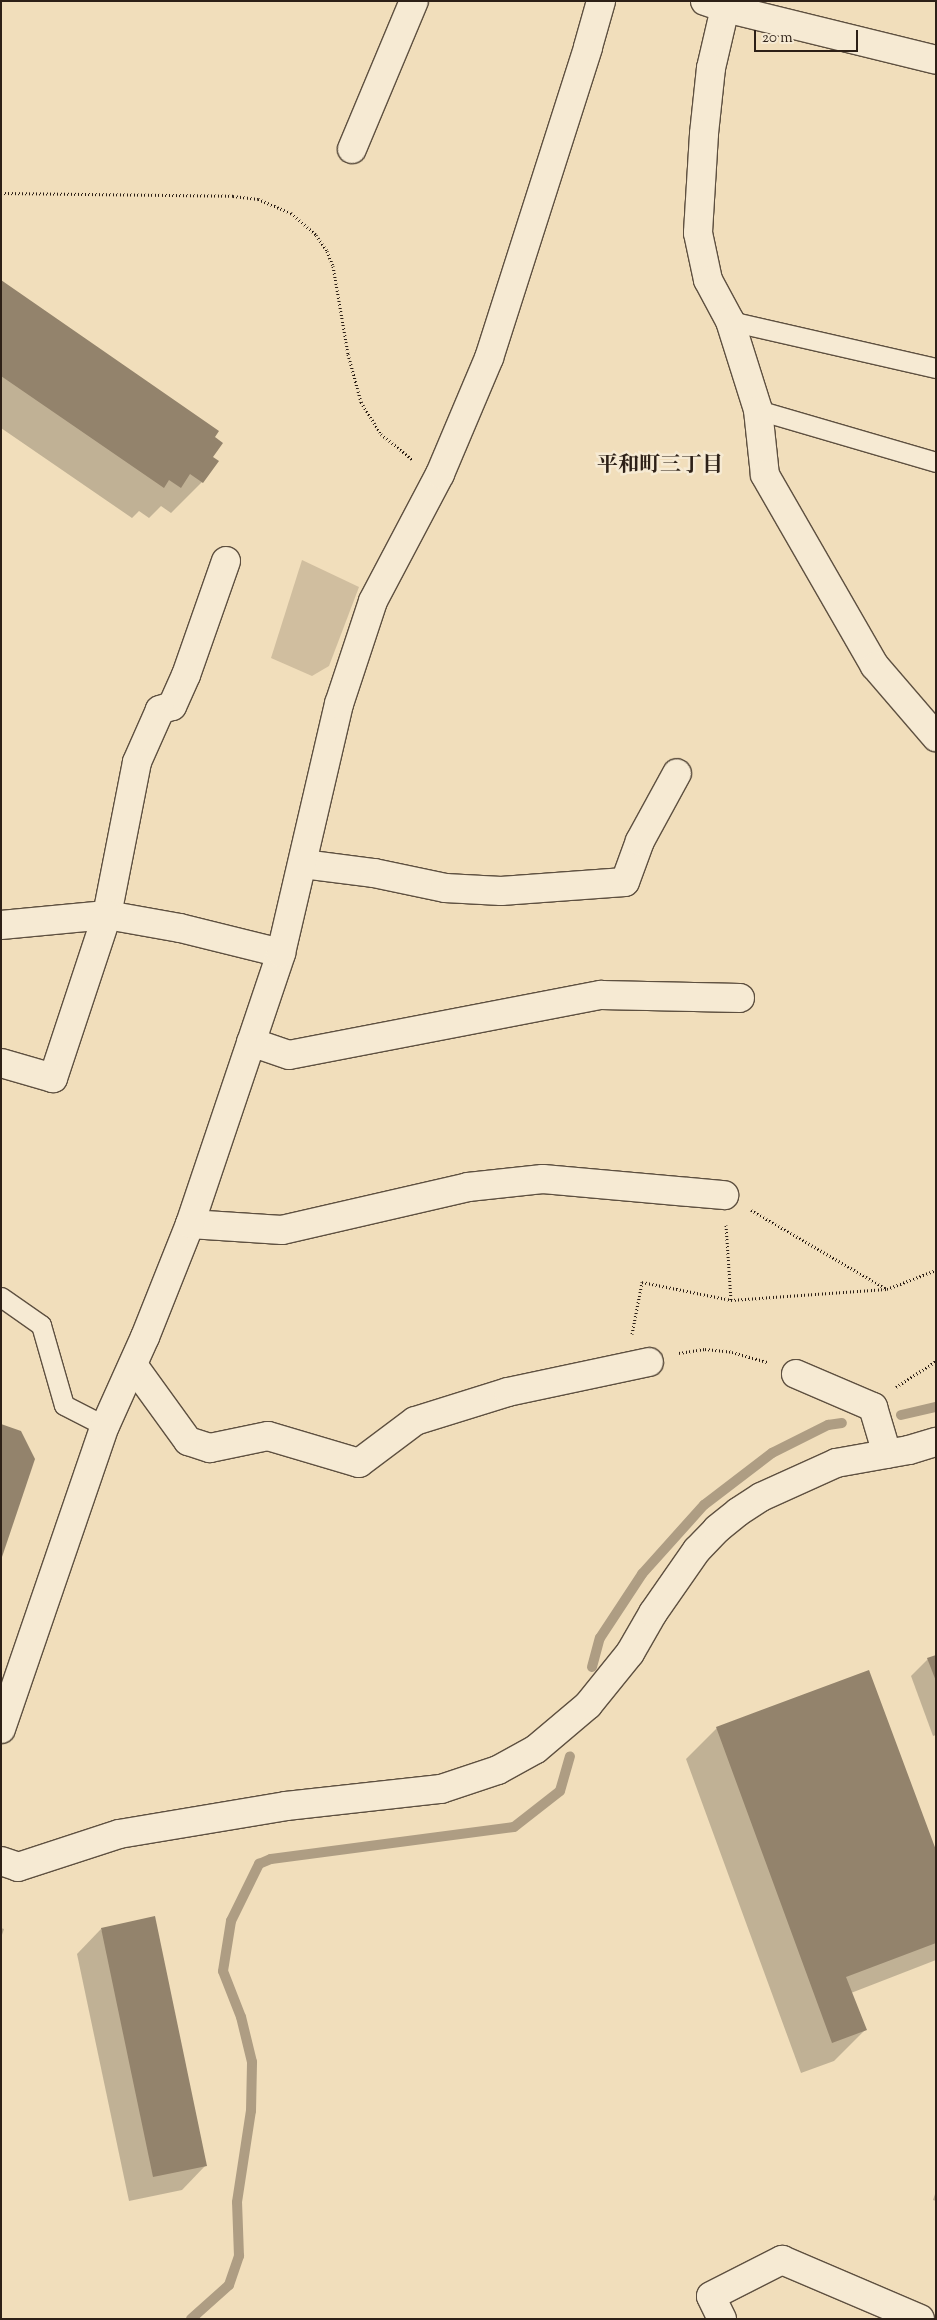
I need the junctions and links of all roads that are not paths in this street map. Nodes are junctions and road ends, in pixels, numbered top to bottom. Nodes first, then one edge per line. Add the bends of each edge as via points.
1 (414, 1) edge
2 (601, 1) edge
3 (715, 5) edge
4 (936, 60) edge
5 (352, 149) dead end
6 (730, 321) junction
7 (936, 368) edge
8 (758, 410) junction
9 (936, 462) edge
10 (226, 562) dead end
11 (936, 737) edge
12 (677, 772) dead end
13 (303, 864) junction
14 (108, 915) junction
15 (1, 925) edge
16 (281, 953) junction
17 (740, 998) dead end
18 (251, 1042) junction
19 (1, 1063) edge
20 (724, 1195) road end
21 (190, 1224) junction
22 (1, 1297) edge
23 (638, 1364) road end
24 (133, 1365) junction
25 (796, 1374) road end
26 (105, 1426) junction
27 (936, 1442) edge
28 (887, 1454) junction
29 (1, 1728) edge
30 (1, 1861) edge
31 (722, 2319) edge
32 (920, 2319) edge

1 - 5 street
2 - 13 street via 489,358 440,474 373,602 339,704
3 - 4 street
3 - 6 street via 698,234 708,280
6 - 7 lane
6 - 8 street
8 - 9 lane
8 - 11 street via 764,475 875,666
10 - 14 street via 186,675 172,706 160,710 138,762
12 - 13 street via 640,841 625,882 501,891 445,888 374,873
13 - 16 street
14 - 15 street
14 - 16 street via 180,928
14 - 19 street via 53,1078
16 - 18 street
17 - 18 street via 601,995 289,1055
18 - 21 street
20 - 21 street via 543,1179 468,1187 282,1230
21 - 24 street
22 - 26 lane via 41,1325 64,1405
23 - 24 street via 508,1392 415,1421 359,1463 268,1436 210,1448 188,1441
24 - 26 street
25 - 28 street via 873,1407
26 - 29 street
27 - 28 street
28 - 30 street via 836,1463 800,1478 761,1497 717,1529 678,1575 630,1653 588,1705 536,1749 498,1770 442,1789 286,1806 119,1834 18,1867
31 - 32 street via 711,2296 782,2260

